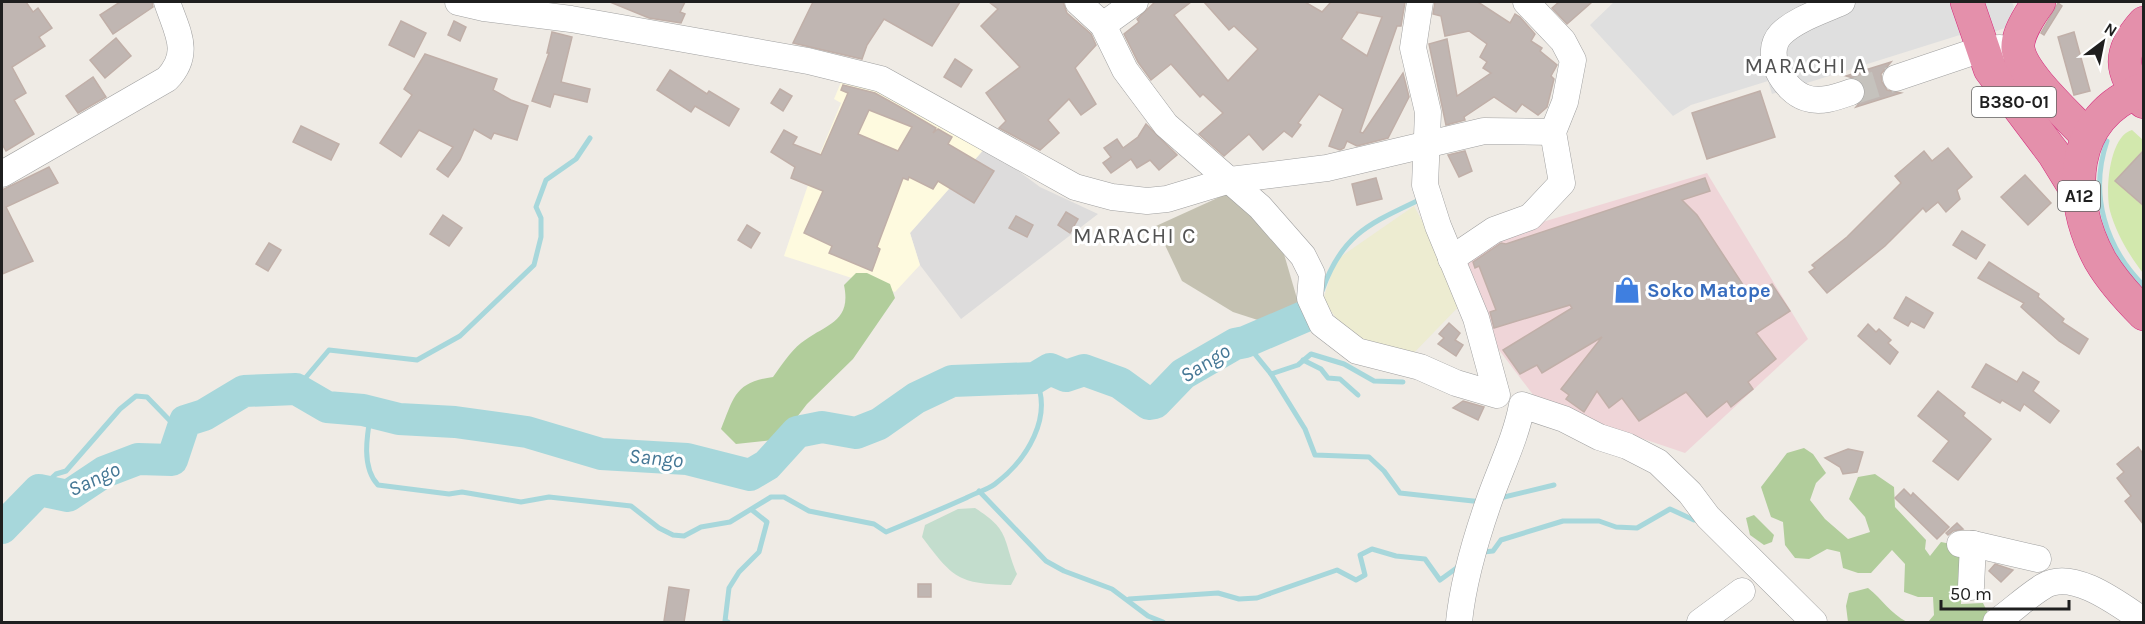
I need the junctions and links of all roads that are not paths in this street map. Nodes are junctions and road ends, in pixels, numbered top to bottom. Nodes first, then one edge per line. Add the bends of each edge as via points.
1 (167, 2) edge
2 (458, 2) edge
3 (1078, 2) edge
4 (1135, 2) edge
5 (1420, 2) edge
6 (1526, 2) edge
7 (1842, 2) edge
8 (1967, 2) edge
9 (2038, 2) edge
10 (1103, 26) junction
11 (2140, 27) edge
12 (2018, 47) junction
13 (1982, 49) junction
14 (1896, 78) tunnel mouth
15 (1851, 92) tunnel mouth
16 (2141, 94) edge
17 (1553, 132) junction
18 (2087, 136) junction
19 (1426, 145) junction
20 (2, 174) edge
21 (1230, 180) junction
22 (2078, 193) junction
23 (1451, 259) junction
24 (2144, 314) edge
25 (1497, 395) junction
26 (1522, 405) junction
27 (2038, 559) dead end
28 (1971, 587) dead end
29 (1742, 591) dead end
30 (2144, 621) edge
31 (1459, 622) edge
32 (1700, 622) edge
33 (1814, 622) edge
34 (1996, 622) edge

1 - 20 street via 182,54 167,80
2 - 21 street via 808,61 881,79 1075,187 1112,197 1167,199
3 - 10 street
4 - 10 street
5 - 19 street via 1413,48 1428,112
6 - 17 street via 1563,41 1573,60 1565,102
7 - 15 street via 1793,24 1779,35 1773,57 1785,85 1807,99 1827,100
8 - 13 highway, B380-01
9 - 12 highway
10 - 21 street via 1125,70 1166,125
11 - 16 highway, A12 via 2127,45 2123,60
12 - 13 street
12 - 18 highway, B380-01 via 2023,65
13 - 14 street
13 - 22 highway, B380-01 via 1993,74 2054,154
16 - 18 highway, A12 via 2112,107
17 - 19 street via 1484,131
17 - 23 street via 1562,183 1530,217 1494,230
18 - 22 highway, A12 via 2080,159
19 - 21 street via 1327,168
19 - 23 street via 1425,184
21 - 25 street via 1303,256 1312,274 1310,298 1322,324 1358,351 1420,367
22 - 24 highway, A12 via 2086,227 2100,260
23 - 25 street via 1476,318
25 - 26 street
26 - 31 street via 1465,578
26 - 33 street via 1564,419 1658,462
27 - 28 street via 1966,544
29 - 32 street
30 - 34 street via 2106,596 2060,580 2045,585

